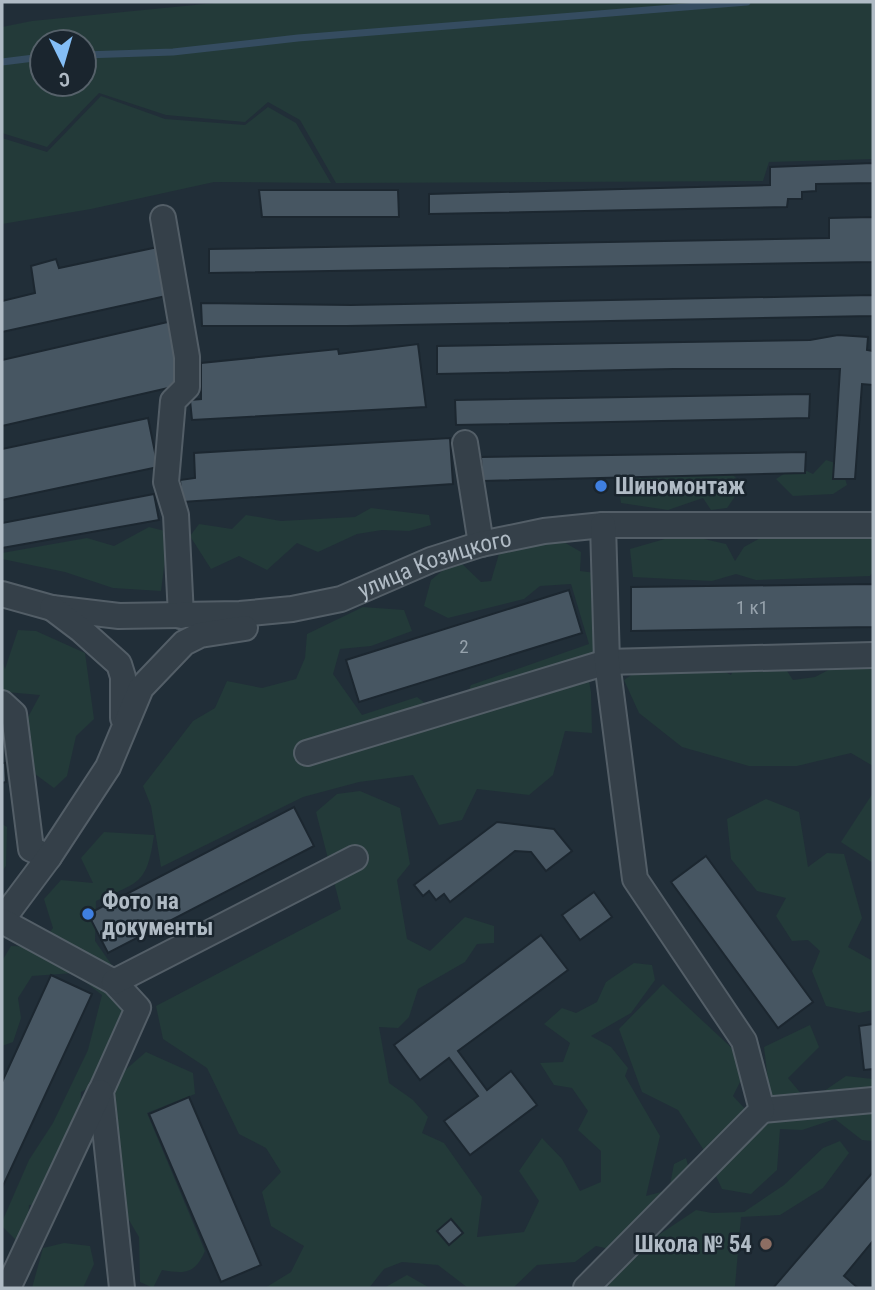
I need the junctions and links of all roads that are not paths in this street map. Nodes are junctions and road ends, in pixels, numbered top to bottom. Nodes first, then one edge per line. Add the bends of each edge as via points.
1 (163, 218) dead end
2 (465, 443) dead end
3 (873, 524) edge
4 (603, 525) junction
5 (481, 544) junction
6 (2, 594) edge
7 (341, 599) junction
8 (52, 608) junction
9 (181, 616) junction
10 (873, 655) edge
11 (607, 662) junction
12 (2, 703) edge
13 (122, 729) junction
14 (307, 752) dead end
15 (49, 857) junction
16 (355, 858) dead end
17 (2, 920) edge
18 (114, 982) junction
19 (101, 1091) junction
20 (873, 1100) edge
21 (761, 1110) junction
22 (8, 1288) edge
23 (122, 1288) edge
24 (586, 1288) edge

1 - 9 street via 187,356 187,387 173,401 166,482 176,515
2 - 5 street
3 - 4 street, улица Козицкого
4 - 5 street, улица Козицкого
4 - 11 street
5 - 7 street, улица Козицкого
6 - 8 street, улица Козицкого
7 - 9 street, улица Козицкого via 292,610
7 - 13 street via 271,624 200,635 184,643 141,688
8 - 9 street, улица Козицкого
8 - 13 street via 119,664 124,696
10 - 11 street
11 - 14 street
11 - 21 street via 635,880 744,1041
12 - 15 street via 14,713 31,849
13 - 15 street via 108,766
15 - 17 street
16 - 18 street
17 - 18 street
18 - 19 street via 138,1008
19 - 22 street
19 - 23 street
20 - 21 street
21 - 24 street

